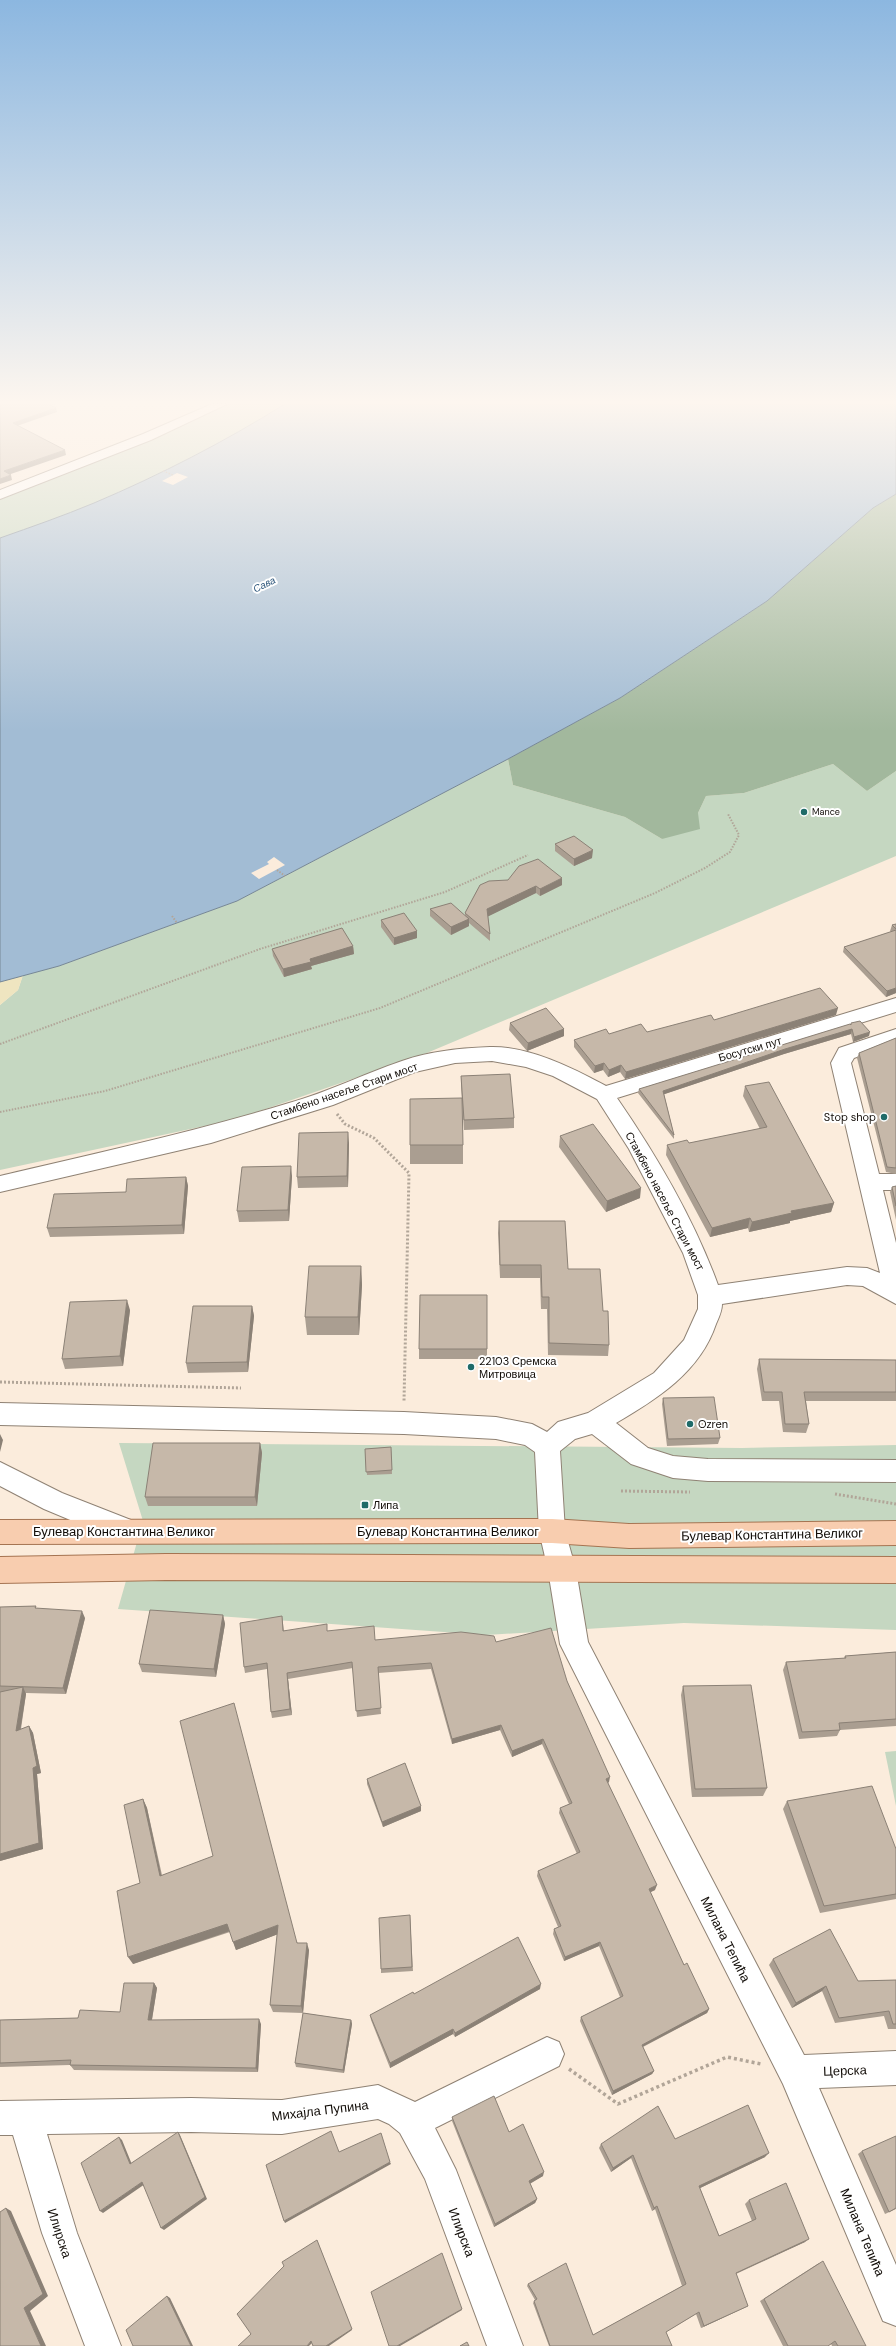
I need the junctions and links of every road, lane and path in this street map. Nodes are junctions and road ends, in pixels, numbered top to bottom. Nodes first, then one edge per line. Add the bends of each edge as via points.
1 (728, 814) dead end
2 (528, 855) dead end
3 (277, 870) dead end
4 (286, 876) dead end
5 (172, 916) dead end
6 (177, 923) dead end
7 (896, 1005) edge
8 (896, 1036) edge
9 (0, 1044) edge
10 (604, 1094) junction
11 (326, 1100) junction
12 (0, 1112) edge
13 (870, 1182) junction
14 (896, 1182) edge
15 (0, 1184) edge
16 (896, 1290) edge
17 (896, 1294) edge
18 (710, 1295) junction
19 (0, 1382) edge
20 (242, 1388) dead end
21 (0, 1414) edge
22 (595, 1422) junction
23 (404, 1423) junction
24 (547, 1447) junction
25 (896, 1471) edge
26 (0, 1473) edge
27 (621, 1491) dead end
28 (692, 1492) dead end
29 (832, 1494) dead end
30 (896, 1504) edge
31 (128, 1531) junction
32 (552, 1531) junction
33 (0, 1532) edge
34 (896, 1533) edge
35 (0, 1570) edge
36 (562, 1570) junction
37 (896, 1570) edge
38 (547, 2054) joint
39 (896, 2068) edge
40 (795, 2072) junction
41 (13, 2118) edge
42 (412, 2121) junction
43 (896, 2308) edge
44 (102, 2346) edge
45 (505, 2346) edge

1 - 12 path via 739,835 730,852 705,868 655,893 380,1008 105,1091
2 - 9 path via 445,892 260,949
3 - 4 path
5 - 6 path
7 - 10 street, Босутски пут
8 - 13 street via 846,1053 841,1063
10 - 11 street, Стамбено насеље Стари мост via 560,1071 528,1060 492,1054 455,1056 410,1066
10 - 18 street, Стамбено насеље Стари мост via 638,1145 695,1254
11 - 15 street, Стамбено насеље Стари мост via 211,1135
11 - 23 path via 345,1124 374,1138 409,1173
13 - 14 street
13 - 16 street
17 - 18 street via 867,1277 847,1276 740,1293
18 - 22 street, Стамбено насеље Стари мост via 710,1309 701,1334 682,1362 663,1380
19 - 20 path
21 - 23 street
22 - 24 street, Стамбено насеље Стари мост via 567,1430
22 - 25 street via 640,1456 673,1467 708,1470
23 - 24 street via 496,1428 532,1435
24 - 32 street
26 - 31 street via 53,1501
27 - 28 path
29 - 30 path
31 - 32 main road, Булевар Константина Великог
31 - 33 main road, Булевар Константина Великог
32 - 34 main road, Булевар Константина Великог via 629,1536
32 - 36 street
35 - 36 main road via 166,1567
36 - 37 main road
36 - 40 street, Милана Тепића via 574,1644
38 - 40 path via 618,2104 727,2057
38 - 42 street
39 - 40 street, Церска
40 - 43 street, Милана Тепића
41 - 42 street, Михајла Пупина via 191,2115 282,2117 378,2102 401,2112
41 - 44 street, Илирска via 33,2153 70,2263
42 - 45 street, Илирска via 439,2170

